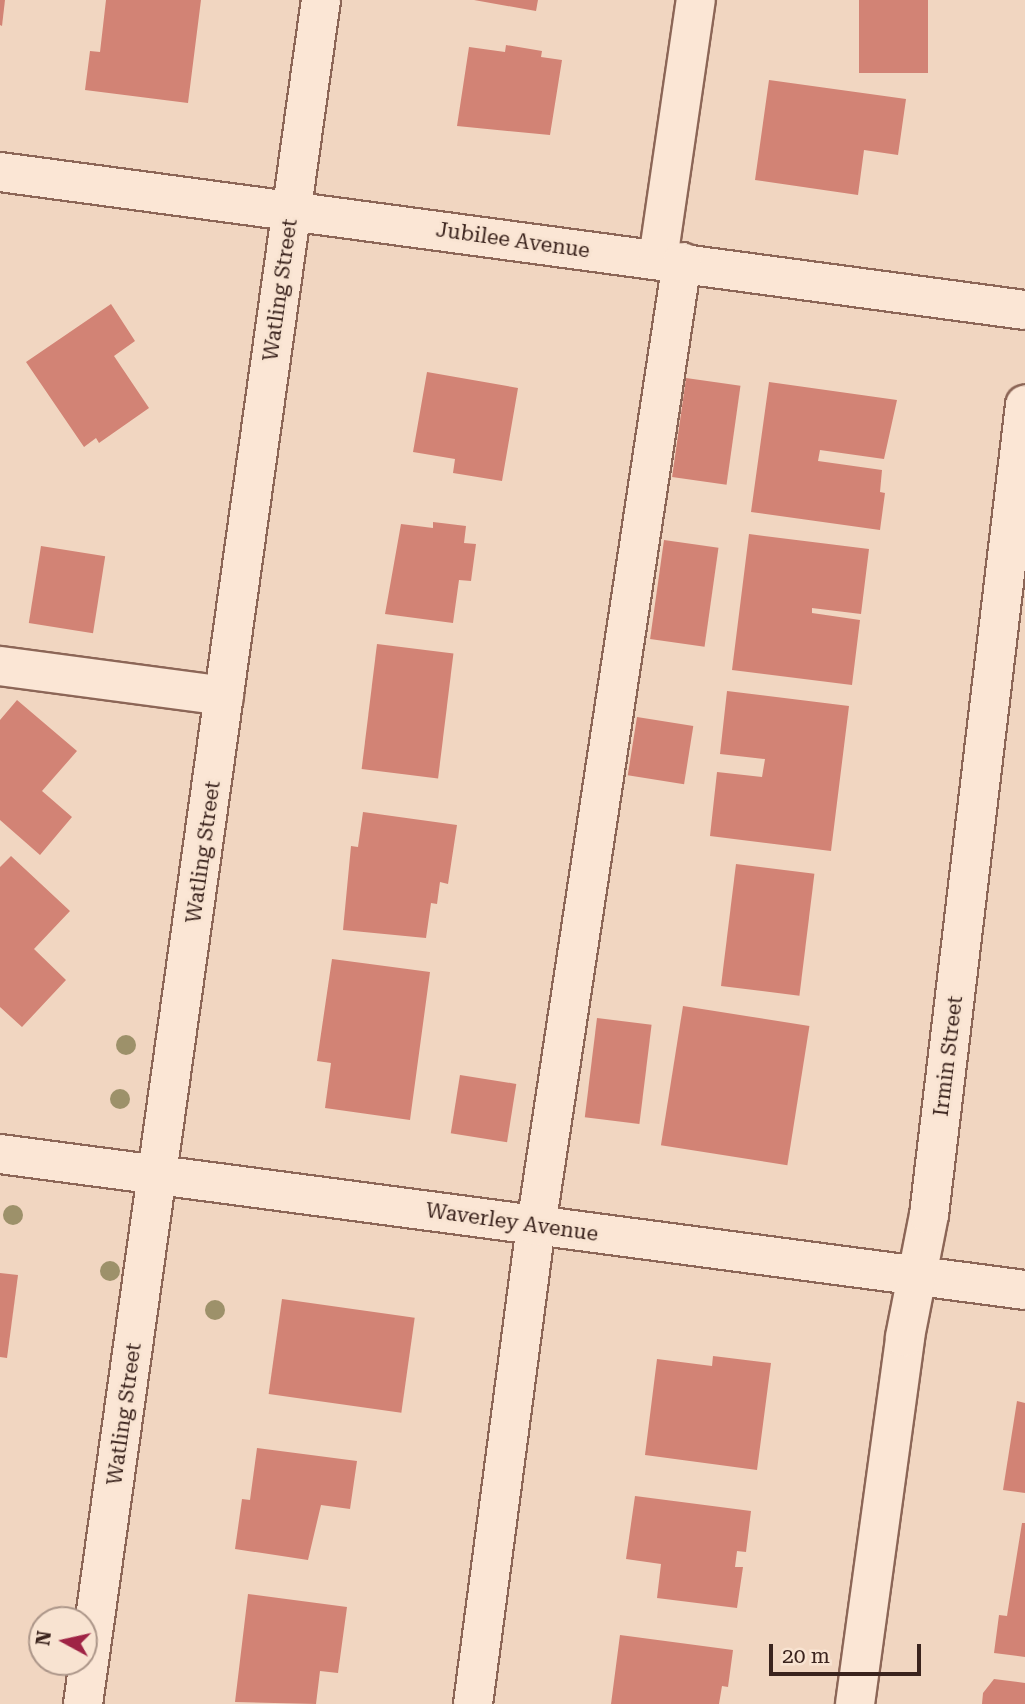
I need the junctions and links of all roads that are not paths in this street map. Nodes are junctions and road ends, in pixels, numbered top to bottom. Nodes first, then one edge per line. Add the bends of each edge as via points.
1 (321, 0) edge
2 (696, 0) edge
3 (0, 172) edge
4 (291, 209) junction
5 (670, 261) junction
6 (1025, 310) edge
7 (1025, 405) edge
8 (1018, 524) edge
9 (0, 666) edge
10 (224, 696) junction
11 (0, 1154) edge
12 (159, 1174) junction
13 (536, 1226) junction
14 (917, 1276) junction
15 (1025, 1290) edge
16 (83, 1704) edge
17 (473, 1704) edge
18 (855, 1704) edge

1 - 4 street, Watling Street
2 - 5 street
3 - 4 street, Jubilee Avenue
4 - 5 street, Jubilee Avenue
4 - 10 street, Watling Street
5 - 6 street, Jubilee Avenue
5 - 13 street
7 - 8 street, Irmin Street
8 - 14 street, Irmin Street via 929,1215
9 - 10 street
10 - 12 street, Watling Street
11 - 12 street, Waverley Avenue
12 - 13 street, Waverley Avenue
12 - 16 street, Watling Street
13 - 14 street, Waverley Avenue
13 - 17 street
14 - 15 street, Waverley Avenue
14 - 18 street, Irmin Street

